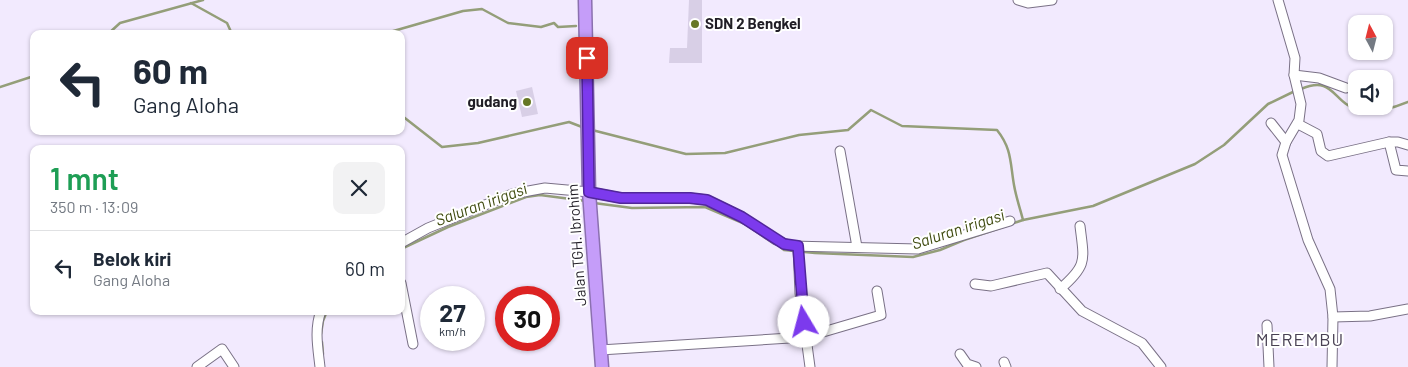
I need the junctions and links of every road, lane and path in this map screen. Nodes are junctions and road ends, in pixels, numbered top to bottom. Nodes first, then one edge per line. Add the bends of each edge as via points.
1 (585, 0) edge
2 (1018, 0) edge
3 (1052, 0) edge
4 (1278, 0) edge
5 (1296, 82) junction
6 (1346, 88) dead end
7 (1271, 122) dead end
8 (1298, 124) junction
9 (1286, 142) junction
10 (1389, 142) junction
11 (1408, 145) edge
12 (840, 151) dead end
13 (1408, 171) edge
14 (590, 199) junction
15 (1010, 221) dead end
16 (1080, 226) dead end
17 (405, 240) edge
18 (857, 247) junction
19 (798, 249) junction
20 (975, 284) dead end
21 (1060, 289) junction
22 (877, 290) dead end
23 (405, 303) edge
24 (1408, 309) edge
25 (320, 315) edge
26 (1333, 317) junction
27 (1267, 325) dead end
28 (806, 337) junction
29 (413, 344) dead end
30 (600, 350) junction
31 (960, 354) dead end
32 (197, 367) edge
33 (234, 367) edge
34 (320, 367) edge
35 (602, 367) edge
36 (810, 367) edge
37 (976, 367) edge
38 (1161, 367) edge
39 (1269, 367) edge
40 (1332, 367) edge

1 - 14 highway, Jalan TGH. Ibrohim
2 - 3 street via 1028,3
4 - 5 street via 1295,58
5 - 6 street via 1319,78
5 - 8 street via 1301,104
7 - 9 street
8 - 9 street
8 - 10 street via 1317,134 1321,151 1328,156
9 - 26 street via 1283,160 1308,240 1330,289
10 - 11 street
10 - 13 street via 1396,170
12 - 18 street
14 - 17 street via 544,188 521,191
14 - 19 street via 707,200
14 - 30 highway, Jalan TGH. Ibrohim
15 - 18 street via 918,249
16 - 21 street via 1084,255 1082,266
18 - 19 street
19 - 28 street
20 - 21 street via 991,286 1045,273 1050,274
21 - 38 street via 1087,315 1142,343
22 - 28 street via 881,315
23 - 29 street
24 - 26 street via 1370,316
25 - 34 street via 317,335
26 - 40 street
27 - 39 street
28 - 30 street
28 - 36 street
30 - 35 highway, Jalan TGH. Ibrohim
31 - 37 street via 966,364
32 - 33 street via 222,349

